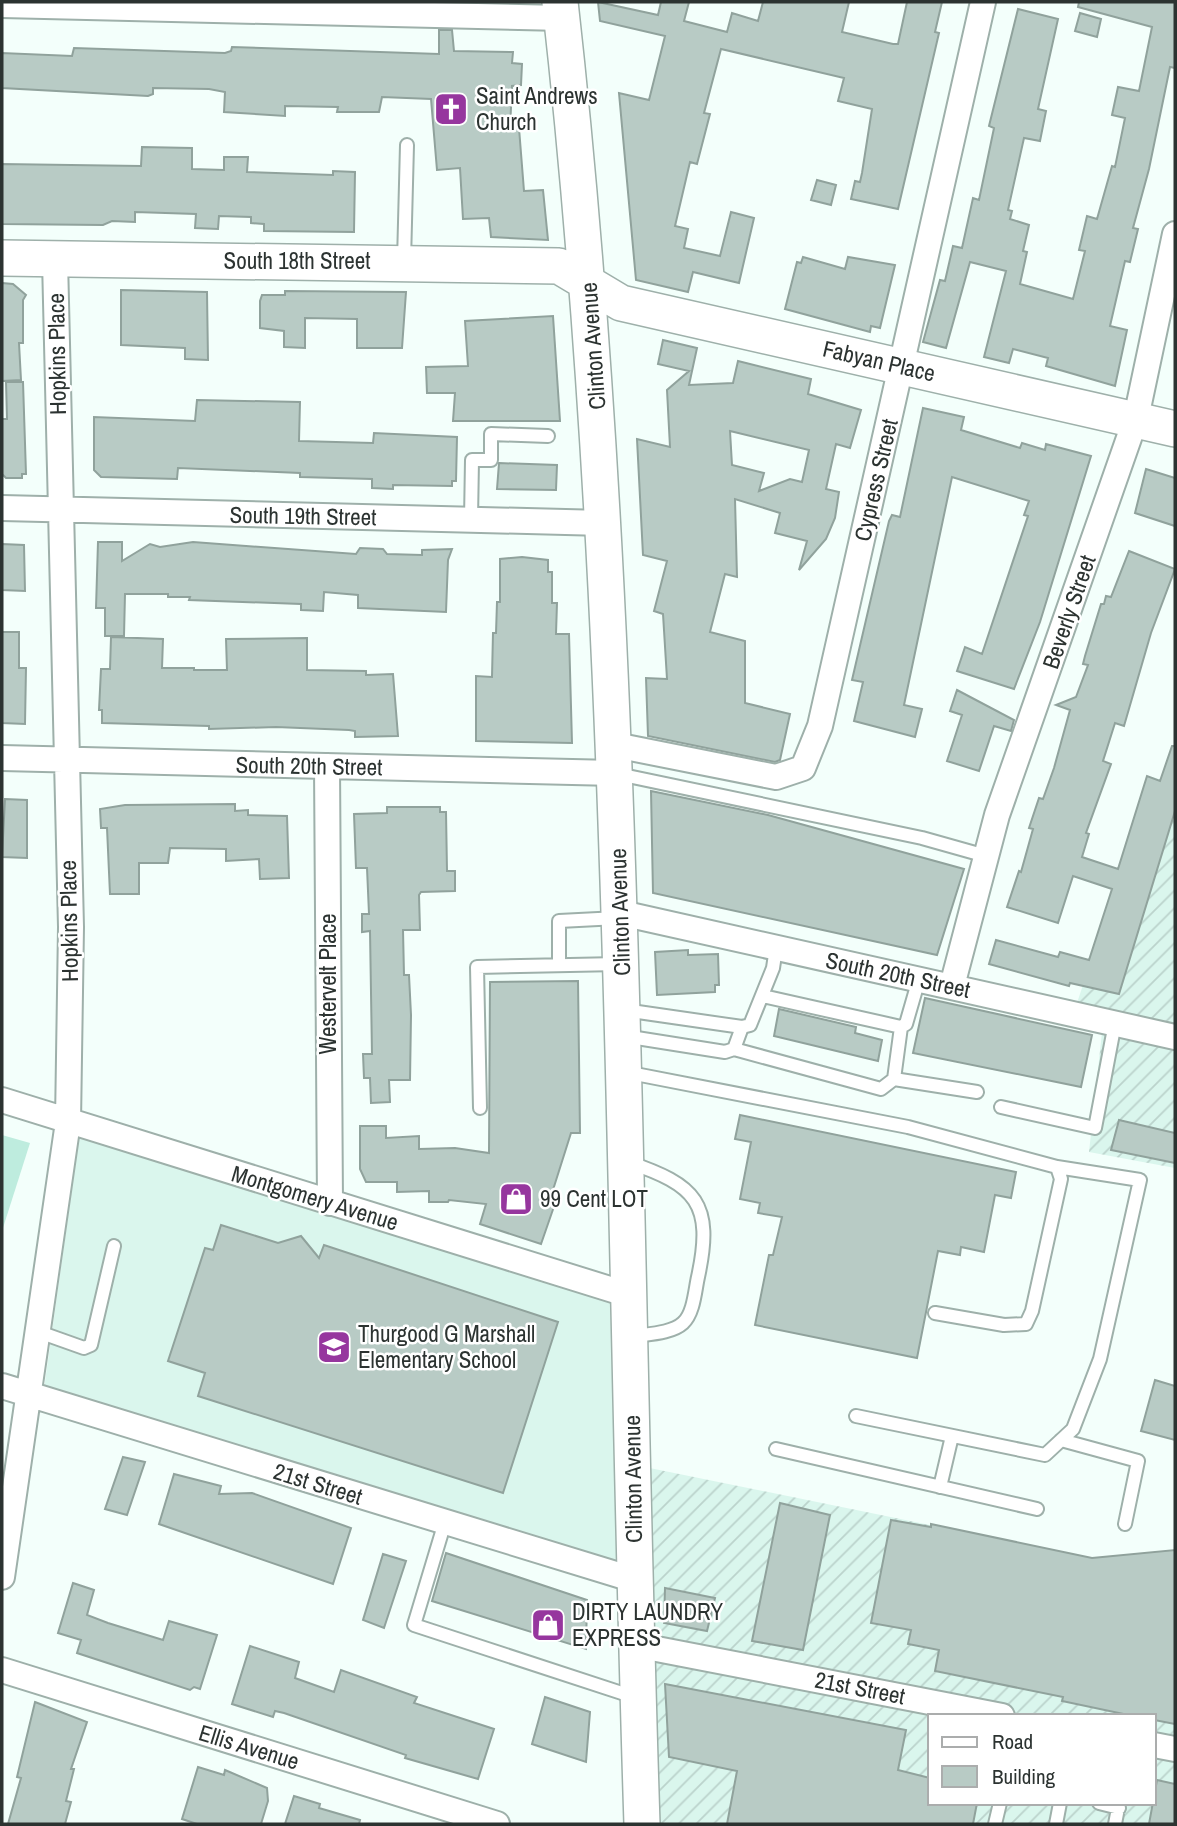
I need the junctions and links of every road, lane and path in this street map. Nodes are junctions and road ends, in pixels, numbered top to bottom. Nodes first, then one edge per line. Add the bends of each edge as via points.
1 (984, 2) edge
2 (2, 5) edge
3 (561, 10) edge
4 (407, 145) dead end
5 (1175, 234) edge
6 (2, 258) edge
7 (55, 260) junction
8 (404, 261) junction
9 (589, 282) junction
10 (902, 366) junction
11 (1136, 418) junction
12 (1175, 429) edge
13 (548, 436) dead end
14 (2, 508) edge
15 (61, 509) junction
16 (471, 520) junction
17 (604, 523) junction
18 (2, 758) edge
19 (615, 759) junction
20 (66, 760) junction
21 (327, 766) junction
22 (986, 856) junction
23 (622, 915) junction
24 (776, 948) junction
25 (559, 964) junction
26 (622, 964) junction
27 (919, 979) junction
28 (951, 986) junction
29 (763, 996) junction
30 (624, 1023) junction
31 (1115, 1024) junction
32 (742, 1027) junction
33 (901, 1027) junction
34 (1175, 1037) edge
35 (734, 1049) junction
36 (625, 1072) junction
37 (894, 1079) junction
38 (977, 1092) dead end
39 (2, 1100) edge
40 (1001, 1107) dead end
41 (480, 1108) dead end
42 (68, 1122) junction
43 (627, 1162) junction
44 (1057, 1167) junction
45 (330, 1203) junction
46 (114, 1246) dead end
47 (629, 1294) junction
48 (936, 1313) dead end
49 (39, 1332) junction
50 (630, 1337) junction
51 (2, 1387) edge
52 (28, 1395) junction
53 (856, 1416) dead end
54 (952, 1436) junction
55 (1061, 1440) junction
56 (776, 1449) dead end
57 (940, 1487) junction
58 (1037, 1509) dead end
59 (445, 1522) junction
60 (1125, 1524) dead end
61 (2, 1577) edge
62 (635, 1580) junction
63 (636, 1645) junction
64 (2, 1670) edge
65 (638, 1698) junction
66 (992, 1714) edge
67 (1156, 1745) edge
68 (1175, 1749) edge
69 (1000, 1805) edge
70 (1060, 1805) edge
71 (1119, 1805) edge
72 (497, 1824) edge
73 (642, 1824) edge
74 (995, 1824) edge
75 (1056, 1824) edge
76 (1115, 1824) edge

1 - 10 street, Cypress Street
2 - 3 street
3 - 9 main road, Clinton Avenue
4 - 8 lane
5 - 11 street, Beverly Street
6 - 7 main road, South 18th Street
7 - 8 main road, South 18th Street
7 - 15 street, Hopkins Place
8 - 9 main road, South 18th Street via 559,266
9 - 10 main road, Fabyan Place via 621,303
9 - 17 main road, Clinton Avenue
10 - 11 main road, Fabyan Place
10 - 19 street, Cypress Street via 820,726 803,768 776,777
11 - 12 main road, Fabyan Place
11 - 22 street, Beverly Street
13 - 16 lane via 491,434 491,460 472,460
14 - 15 street, South 19th Street
15 - 16 street, South 19th Street
15 - 20 street, Hopkins Place
16 - 17 street, South 19th Street
17 - 19 main road, Clinton Avenue
18 - 20 street, South 20th Street
19 - 21 street, South 20th Street
19 - 22 lane
19 - 23 main road, Clinton Avenue
20 - 21 street, South 20th Street
20 - 42 street, Hopkins Place via 71,927
21 - 45 street, Westervelt Place
22 - 28 street, Beverly Street
23 - 24 street, South 20th Street
23 - 25 lane via 559,921
23 - 26 main road, Clinton Avenue
24 - 27 street, South 20th Street
24 - 29 lane
25 - 26 lane
25 - 41 lane via 477,967
26 - 30 main road, Clinton Avenue
27 - 28 street, South 20th Street
27 - 33 lane via 906,1024
28 - 31 street, South 20th Street
29 - 32 lane via 750,1025
29 - 33 lane
30 - 32 lane
30 - 35 lane via 725,1052
30 - 36 main road, Clinton Avenue
31 - 34 street, South 20th Street
31 - 40 lane via 1095,1129
32 - 35 lane
33 - 37 lane
35 - 37 lane via 881,1089
36 - 43 main road, Clinton Avenue
36 - 44 lane via 908,1127
37 - 38 lane
39 - 42 street, Montgomery Avenue
42 - 45 street, Montgomery Avenue
42 - 49 street, Hopkins Place
43 - 47 main road, Clinton Avenue
43 - 50 lane via 663,1174 691,1195 700,1208 705,1246 683,1323
44 - 48 lane via 1060,1179 1026,1324 1004,1325
44 - 55 lane via 1140,1180 1100,1359 1073,1429
45 - 47 street, Montgomery Avenue
46 - 49 lane via 91,1345 84,1348
47 - 50 main road, Clinton Avenue
49 - 52 street, Hopkins Place
50 - 62 main road, Clinton Avenue
51 - 52 street, 21st Street
52 - 59 street, 21st Street
52 - 61 street, Hopkins Place
53 - 54 lane
54 - 55 lane via 1045,1455
54 - 57 lane
55 - 60 lane via 1138,1461
56 - 57 lane
57 - 58 lane
59 - 62 street, 21st Street
59 - 65 lane via 414,1625
62 - 63 main road, Clinton Avenue
63 - 65 main road, Clinton Avenue
63 - 66 street, 21st Street
64 - 72 street, Ellis Avenue
65 - 73 main road, Clinton Avenue
67 - 68 street
69 - 74 lane
70 - 75 lane
71 - 76 lane

